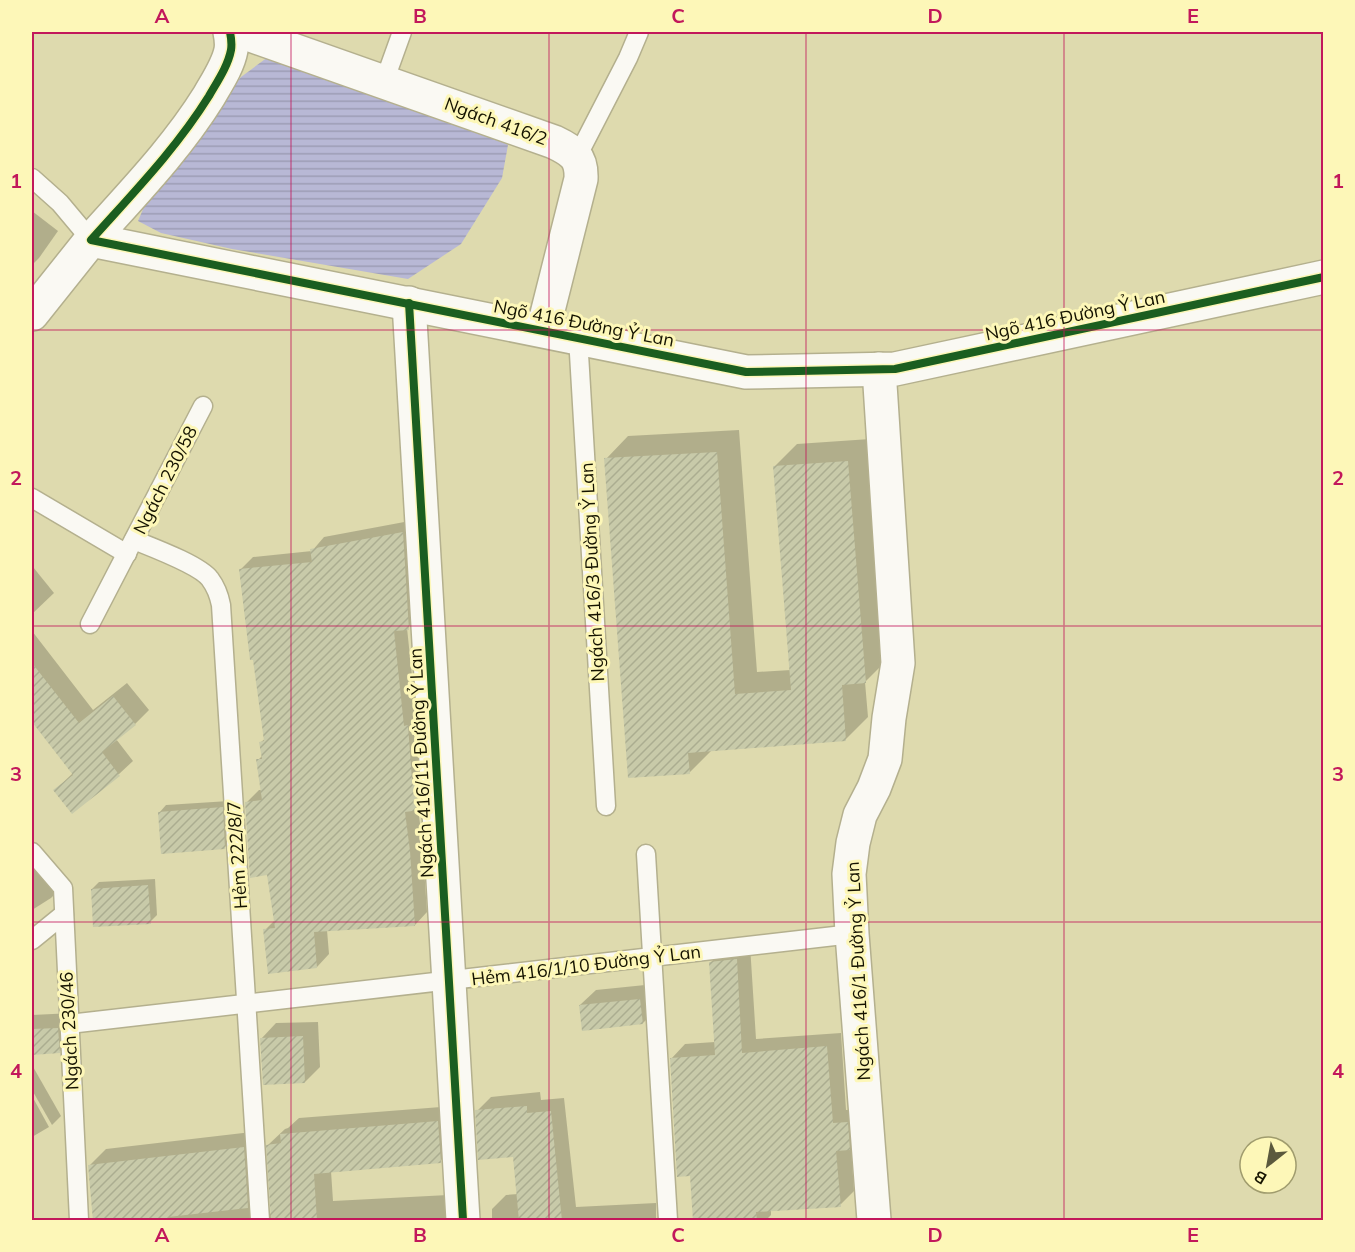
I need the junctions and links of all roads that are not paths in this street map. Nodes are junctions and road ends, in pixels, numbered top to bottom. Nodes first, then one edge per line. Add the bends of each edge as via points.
1 (230, 32) edge
2 (242, 32) edge
3 (402, 32) edge
4 (639, 32) edge
5 (384, 82) junction
6 (577, 157) junction
7 (32, 178) edge
8 (92, 240) junction
9 (1323, 278) edge
10 (409, 303) junction
11 (32, 314) edge
12 (543, 330) junction
13 (578, 338) junction
14 (879, 369) junction
15 (203, 406) dead end
16 (32, 498) edge
17 (130, 547) junction
18 (90, 624) dead end
19 (606, 806) dead end
20 (32, 852) edge
21 (646, 854) dead end
22 (64, 914) junction
23 (852, 934) junction
24 (32, 940) edge
25 (652, 957) junction
26 (449, 980) junction
27 (247, 1004) junction
28 (69, 1024) junction
29 (79, 1221) edge
30 (260, 1221) edge
31 (463, 1221) edge
32 (668, 1221) edge
33 (874, 1221) edge

1 - 8 street via 228,60 196,116
2 - 5 street, Ngách 416/2
3 - 5 lane
4 - 6 lane
5 - 6 street, Ngách 416/2 via 554,142
6 - 12 street via 581,179
7 - 8 lane
8 - 10 street, Ngõ 416 Đường Ỷ Lan
8 - 11 street
9 - 14 street, Ngõ 416 Đường Ỷ Lan via 896,369
10 - 12 street, Ngõ 416 Đường Ỷ Lan
10 - 26 street, Ngách 416/11 Đường Ỷ Lan
12 - 13 street, Ngõ 416 Đường Ỷ Lan
13 - 14 street, Ngõ 416 Đường Ỷ Lan via 746,372
13 - 19 lane, Ngách 416/3 Đường Ỷ Lan
14 - 23 street, Ngách 416/1 Đường Ỷ Lan via 898,663 885,759 860,815 853,843 849,874
15 - 17 lane, Ngách 230/58
16 - 17 lane, Ngách 230/58
17 - 18 lane, Ngách 230/58
17 - 27 lane, Hẻm 222/8/7 via 194,566 209,576 218,591
20 - 22 lane, Ngách 230/46 via 63,888
21 - 25 lane
22 - 24 lane
22 - 28 lane, Ngách 230/46
23 - 25 lane, Hẻm 416/1/10 Đường Ỷ Lan
23 - 33 street, Ngách 416/1 Đường Ỷ Lan
25 - 26 lane, Hẻm 416/1/10 Đường Ỷ Lan
25 - 32 lane
26 - 27 lane, Hẻm 416/1/10 Đường Ỷ Lan
26 - 31 street, Ngách 416/11 Đường Ỷ Lan
27 - 28 lane, Hẻm 416/1/10 Đường Ỷ Lan
27 - 30 lane, Hẻm 222/8/7
28 - 29 lane, Ngách 230/46

